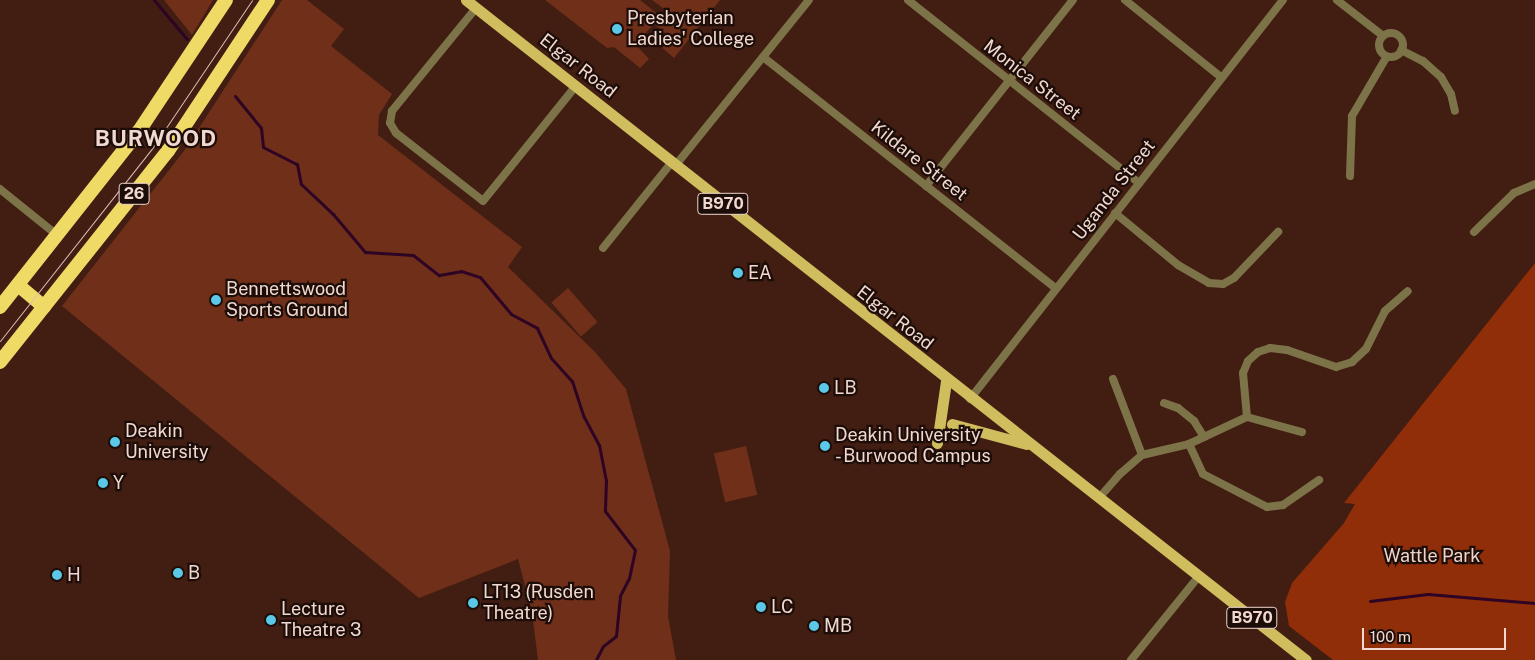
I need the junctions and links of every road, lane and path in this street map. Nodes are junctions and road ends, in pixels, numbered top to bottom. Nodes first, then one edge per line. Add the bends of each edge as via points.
1 (226, 0) edge
2 (268, 0) edge
3 (466, 0) edge
4 (809, 0) edge
5 (908, 0) edge
6 (1073, 0) edge
7 (1125, 0) edge
8 (1283, 0) edge
9 (1337, 0) edge
10 (476, 8) junction
11 (1383, 36) junction
12 (1401, 50) junction
13 (1387, 56) junction
14 (763, 57) junction
15 (1222, 78) junction
16 (1009, 81) junction
17 (575, 87) junction
18 (1455, 111) dead end
19 (673, 164) junction
20 (1350, 176) dead end
21 (1138, 183) junction
22 (1535, 184) edge
23 (926, 186) junction
24 (0, 189) edge
25 (1114, 213) junction
26 (1278, 232) dead end
27 (1474, 232) dead end
28 (57, 235) junction
29 (603, 248) dead end
30 (18, 285) junction
31 (1055, 288) junction
32 (1408, 291) dead end
33 (0, 307) edge
34 (44, 307) junction
35 (0, 362) edge
36 (1113, 379) dead end
37 (946, 381) junction
38 (970, 399) junction
39 (1164, 404) dead end
40 (1247, 417) junction
41 (952, 424) dead end
42 (1302, 432) dead end
43 (1204, 437) junction
44 (937, 443) dead end
45 (1189, 444) junction
46 (1030, 445) junction
47 (1142, 455) junction
48 (1319, 480) dead end
49 (1099, 498) junction
50 (1199, 576) junction
51 (1131, 660) edge
52 (1306, 660) edge

1 - 28 highway, 26 via 140,131
2 - 34 highway, 26 via 168,151
3 - 10 main road, Elgar Road / B970
4 - 14 street
5 - 16 street, Monica Street
6 - 16 street
7 - 15 street
8 - 15 street, Uganda Street
9 - 11 street
10 - 17 main road, Elgar Road / B970
10 - 17 street via 392,111 390,123 403,139 483,202
11 - 12 street via 1390,33 1398,36 1402,42
11 - 13 street via 1379,47
12 - 13 street via 1397,55
12 - 18 street via 1424,60 1441,77 1451,94
13 - 20 street via 1352,116
14 - 19 street
14 - 23 street, Kildare Street
15 - 21 street, Uganda Street
16 - 21 street, Monica Street
16 - 23 street
17 - 19 main road, Elgar Road / B970
19 - 29 street
19 - 37 main road, Elgar Road / B970
21 - 25 street, Uganda Street
22 - 27 street via 1514,193
23 - 31 street, Kildare Street
24 - 28 street
25 - 26 street via 1178,265 1209,283 1223,284 1234,278
25 - 31 street, Uganda Street
28 - 30 highway, 26
30 - 33 highway, 26
30 - 34 highway
31 - 38 street, Uganda Street
32 - 40 street via 1385,311 1366,350 1352,362 1336,367 1287,350 1270,348 1258,352 1248,361 1244,373
34 - 35 highway, 26
36 - 47 street
37 - 38 main road, Elgar Road / B970
37 - 44 main road
38 - 46 main road, Elgar Road / B970
39 - 43 street via 1178,408 1194,420
40 - 42 street
40 - 43 street
41 - 46 main road
43 - 45 street
45 - 47 street
45 - 48 street via 1203,474 1267,506 1283,506
46 - 49 main road, Elgar Road / B970
47 - 49 street
49 - 50 main road, Elgar Road / B970
50 - 51 street
50 - 52 main road, Elgar Road / B970

